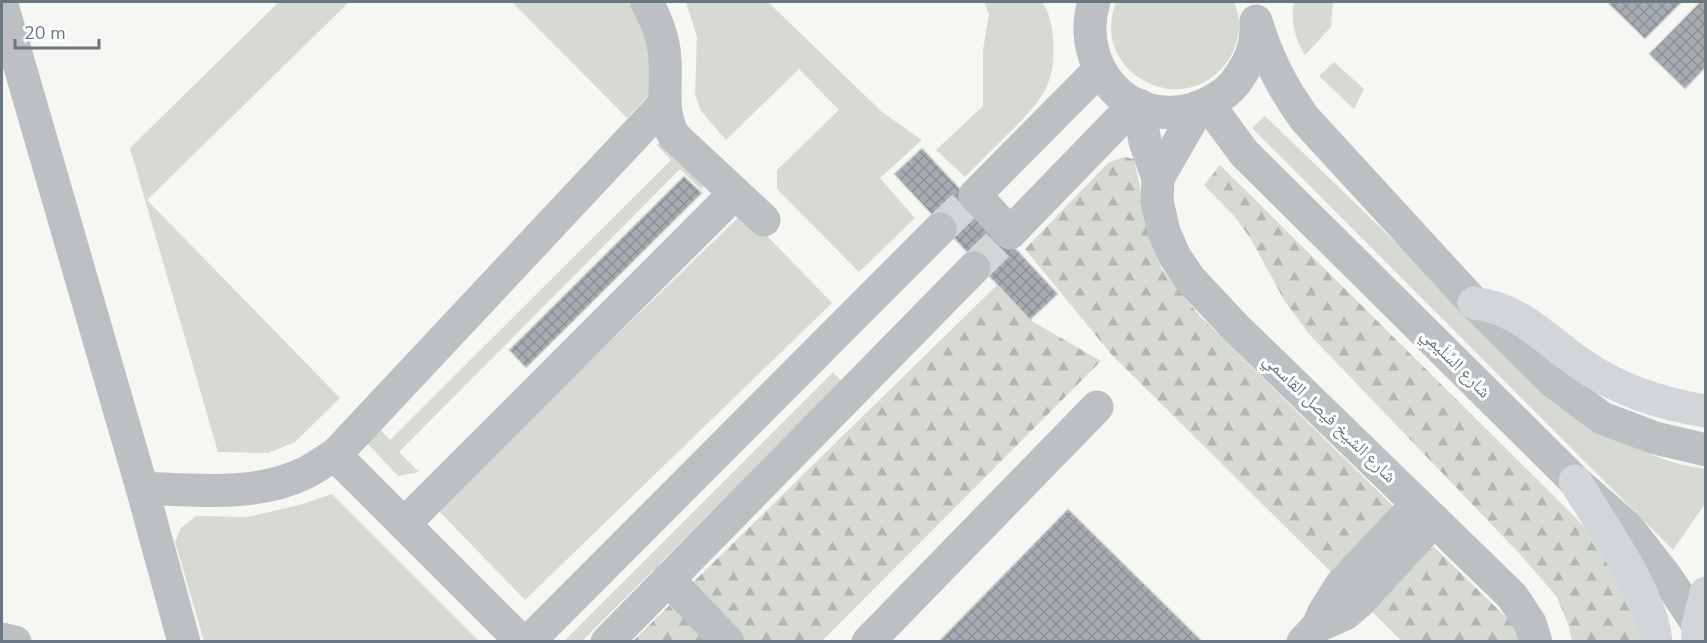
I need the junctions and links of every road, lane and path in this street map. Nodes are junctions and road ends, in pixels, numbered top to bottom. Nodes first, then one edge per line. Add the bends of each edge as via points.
1 (647, 2) edge
2 (1072, 2) edge
3 (2, 5) edge
4 (1255, 9) edge
5 (1091, 16) edge
6 (1099, 70) junction
7 (11, 77) edge
8 (664, 104) junction
9 (1137, 105) junction
10 (1203, 106) junction
11 (1158, 178) junction
12 (735, 193) junction
13 (764, 220) dead end
14 (940, 229) tunnel mouth
15 (974, 268) tunnel mouth
16 (1474, 303) junction
17 (1097, 407) dead end
18 (1706, 411) edge
19 (1706, 450) edge
20 (335, 455) junction
21 (1575, 481) junction
22 (142, 488) junction
23 (1426, 512) junction
24 (404, 524) junction
25 (668, 579) junction
26 (1706, 593) edge
27 (1698, 633) edge
28 (1310, 634) edge
29 (2, 639) edge
30 (15, 642) edge
31 (184, 642) edge
32 (522, 642) edge
33 (528, 642) edge
34 (607, 642) edge
35 (728, 642) edge
36 (868, 642) edge
37 (1536, 642) edge
38 (1656, 642) edge

1 - 8 street via 660,28 665,56
2 - 5 street
3 - 7 street
4 - 10 street via 1254,47 1245,70 1229,90
4 - 16 street via 1264,48 1288,97
5 - 6 street via 1092,52
6 - 9 street via 1109,84
6 - 9 street via 975,195 1010,233
7 - 22 street
8 - 12 street via 666,122 674,136
8 - 20 street
9 - 10 street via 1167,113
9 - 11 street, شارع الشيخ فيصل القاسمي
10 - 11 street
10 - 21 street, شارع السِّلَيمِي via 1244,153
11 - 23 street, شارع الشيخ فيصل القاسمي via 1157,201 1164,232 1190,279
12 - 13 street
12 - 24 street
14 - 33 street
15 - 25 street
16 - 18 main road via 1517,316 1615,385 1652,399
16 - 19 street via 1554,382 1602,418 1655,438
17 - 36 street
20 - 22 street via 301,475 252,489
20 - 24 street
21 - 27 street, شارع السِّلَيمِي via 1628,528 1666,578
21 - 38 main road via 1642,593
22 - 31 street
23 - 28 street via 1358,603
23 - 37 street, شارع الشيخ فيصل القاسمي via 1512,596 1530,623
24 - 32 street
25 - 34 street
25 - 35 street
26 - 27 main road
29 - 30 street

